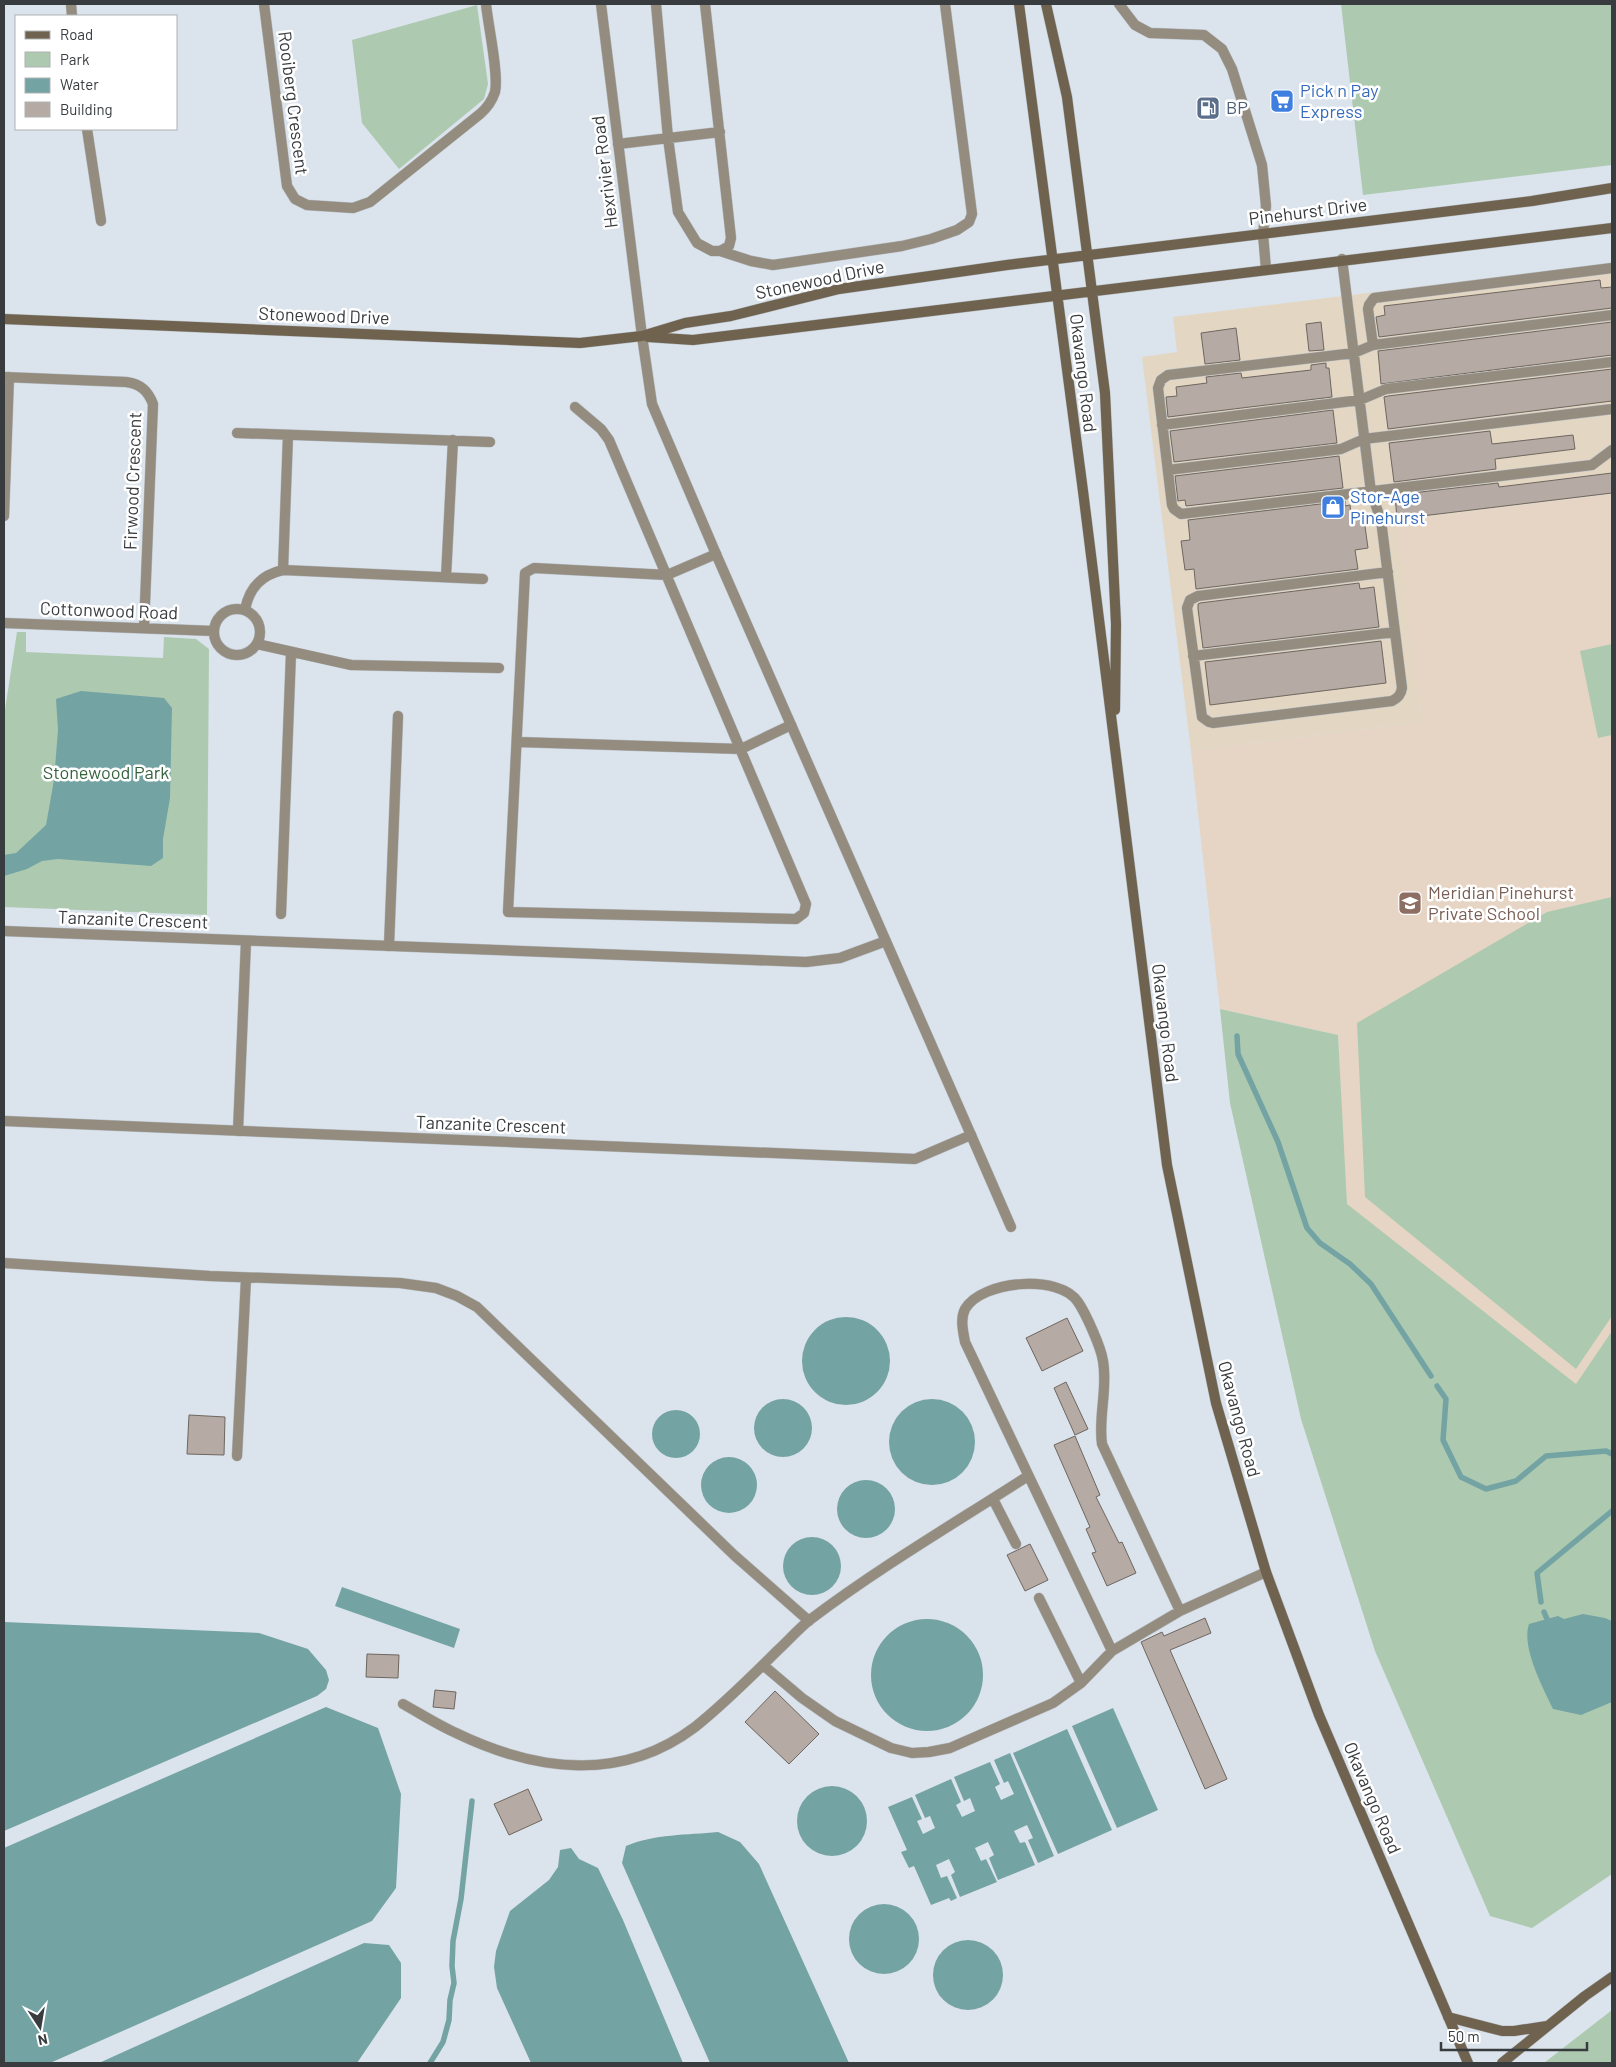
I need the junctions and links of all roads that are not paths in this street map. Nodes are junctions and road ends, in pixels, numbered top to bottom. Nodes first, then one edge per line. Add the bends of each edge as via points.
1 (264, 4) edge
2 (486, 4) edge
3 (601, 4) edge
4 (656, 4) edge
5 (705, 4) edge
6 (945, 4) edge
7 (1019, 4) edge
8 (1046, 4) edge
9 (1119, 4) edge
10 (87, 130) edge
11 (720, 132) junction
12 (668, 138) junction
13 (618, 144) junction
14 (1612, 188) edge
15 (101, 221) dead end
16 (1612, 228) edge
17 (1264, 234) junction
18 (720, 251) junction
19 (1088, 255) junction
20 (1342, 259) junction
21 (1053, 260) junction
22 (1007, 265) joint
23 (1612, 268) edge
24 (1266, 269) junction
25 (1093, 291) junction
26 (1057, 295) junction
27 (1612, 315) edge
28 (4, 319) edge
29 (642, 336) junction
30 (1372, 345) junction
31 (1354, 353) junction
32 (1612, 362) edge
33 (6, 377) edge
34 (1360, 400) junction
35 (575, 407) dead end
36 (1612, 409) edge
37 (1162, 425) junction
38 (237, 433) dead end
39 (288, 435) junction
40 (1364, 439) junction
41 (453, 440) junction
42 (490, 442) dead end
43 (1612, 450) edge
44 (1168, 470) junction
45 (1371, 492) junction
46 (4, 516) edge
47 (716, 554) junction
48 (283, 570) junction
49 (1388, 572) junction
50 (667, 575) junction
51 (446, 577) junction
52 (483, 578) dead end
53 (245, 610) junction
54 (4, 623) edge
55 (144, 628) junction
56 (214, 631) junction
57 (1395, 632) junction
58 (258, 644) junction
59 (291, 653) junction
60 (1193, 656) junction
61 (499, 668) dead end
62 (398, 716) dead end
63 (791, 725) junction
64 (518, 742) junction
65 (1114, 746) junction
66 (741, 749) junction
67 (281, 914) dead end
68 (4, 931) edge
69 (246, 941) junction
70 (886, 941) junction
71 (389, 946) junction
72 (4, 1121) edge
73 (238, 1131) junction
74 (971, 1135) junction
75 (1012, 1227) dead end
76 (4, 1263) edge
77 (246, 1278) junction
78 (237, 1456) dead end
79 (1028, 1476) junction
80 (993, 1498) junction
81 (1016, 1544) dead end
82 (1266, 1572) junction
83 (1039, 1598) dead end
84 (1180, 1611) junction
85 (809, 1621) junction
86 (1112, 1651) junction
87 (763, 1665) junction
88 (1081, 1683) junction
89 (403, 1704) dead end
90 (1612, 1977) edge
91 (1448, 2017) junction
92 (1547, 2026) junction
93 (1468, 2063) edge
94 (1502, 2063) edge

1 - 2 street, Rooiberg Crescent via 287,186 295,199 307,205 353,208 370,202 387,189 492,101 496,77
3 - 13 street, Hexrivier Road
4 - 12 street
5 - 11 street
6 - 18 street via 972,214 969,222 957,230 924,241 773,265
7 - 21 main road, Okavango Road
8 - 19 main road, Okavango Road via 1067,97
9 - 17 street via 1135,24 1150,33 1204,35 1222,49 1232,70 1262,165 1266,206
10 - 15 street
11 - 12 street
11 - 18 street via 731,238 729,246
12 - 13 street
12 - 18 street via 678,212 697,243 712,251
13 - 29 street, Hexrivier Road
14 - 17 main road, Pinehurst Drive
16 - 20 main road
17 - 19 main road, Pinehurst Drive
17 - 24 street
19 - 21 main road, Pinehurst Drive
19 - 25 main road, Okavango Road
20 - 24 main road
20 - 31 street
21 - 22 main road, Pinehurst Drive
21 - 26 main road, Okavango Road
22 - 29 main road, Stonewood Drive via 839,288 731,316 685,322
23 - 30 street via 1374,298 1368,305
24 - 25 main road
25 - 26 main road
25 - 65 main road, Okavango Road via 1105,393 1116,624
26 - 29 main road, Stonewood Drive via 693,340
26 - 65 main road, Okavango Road
27 - 30 street
28 - 29 main road, Stonewood Drive via 580,343
29 - 47 street, Hexrivier Road via 652,404
30 - 31 street
31 - 34 street
31 - 37 street via 1168,375 1158,384
32 - 34 street via 1386,390
33 - 46 street
33 - 55 street, Firwood Crescent via 126,382 140,386 150,397 153,404
34 - 37 street
34 - 40 street
35 - 50 street via 609,440
36 - 40 street
37 - 44 street
38 - 39 street
39 - 41 street
39 - 48 street
40 - 44 street via 1341,449
40 - 45 street
41 - 42 street
41 - 51 street
43 - 45 street via 1592,465
44 - 45 street via 1172,505 1181,514
45 - 49 street via 1381,520
47 - 50 street
47 - 63 street, Hexrivier Road
48 - 51 street
48 - 53 street via 273,572 256,583
49 - 57 street
49 - 60 street via 1193,597 1187,608
50 - 64 street via 534,568 525,573
50 - 66 street
51 - 52 street
53 - 56 street via 228,611 216,622
53 - 58 street via 258,620
54 - 55 street, Cottonwood Road
55 - 56 street, Cottonwood Road
56 - 58 street via 218,646 230,655 246,654
57 - 60 street
57 - 60 street via 1402,692 1392,701 1208,722 1200,712
58 - 59 street
59 - 61 street via 351,665
59 - 67 street
62 - 71 street
63 - 66 street
63 - 70 street, Hexrivier Road
64 - 66 street
64 - 66 street via 508,912 796,919 804,913 806,904
65 - 82 main road, Okavango Road via 1166,1165 1216,1403
68 - 69 street, Tanzanite Crescent
69 - 71 street, Tanzanite Crescent
69 - 73 street
70 - 71 street, Tanzanite Crescent via 840,958 806,962
70 - 74 street, Hexrivier Road
72 - 73 street, Tanzanite Crescent
73 - 74 street, Tanzanite Crescent via 916,1159
74 - 75 street, Hexrivier Road
76 - 77 street
77 - 78 street
77 - 85 street via 436,1288 477,1307 734,1555
79 - 80 street
79 - 84 street via 965,1342 962,1326 965,1310 973,1299 1004,1285 1052,1287 1068,1292 1077,1301 1103,1362 1102,1444
79 - 86 street
80 - 81 street
80 - 85 street
82 - 84 street
82 - 91 main road, Okavango Road via 1319,1715
83 - 88 street
84 - 86 street
85 - 87 street
86 - 88 street
87 - 88 street via 834,1721 891,1748 912,1753 950,1748 1053,1703
87 - 89 street via 696,1726 673,1742 603,1766 563,1765 518,1757 456,1734
90 - 92 main road
91 - 92 main road via 1502,2031
91 - 93 main road, Okavango Road
92 - 94 main road

